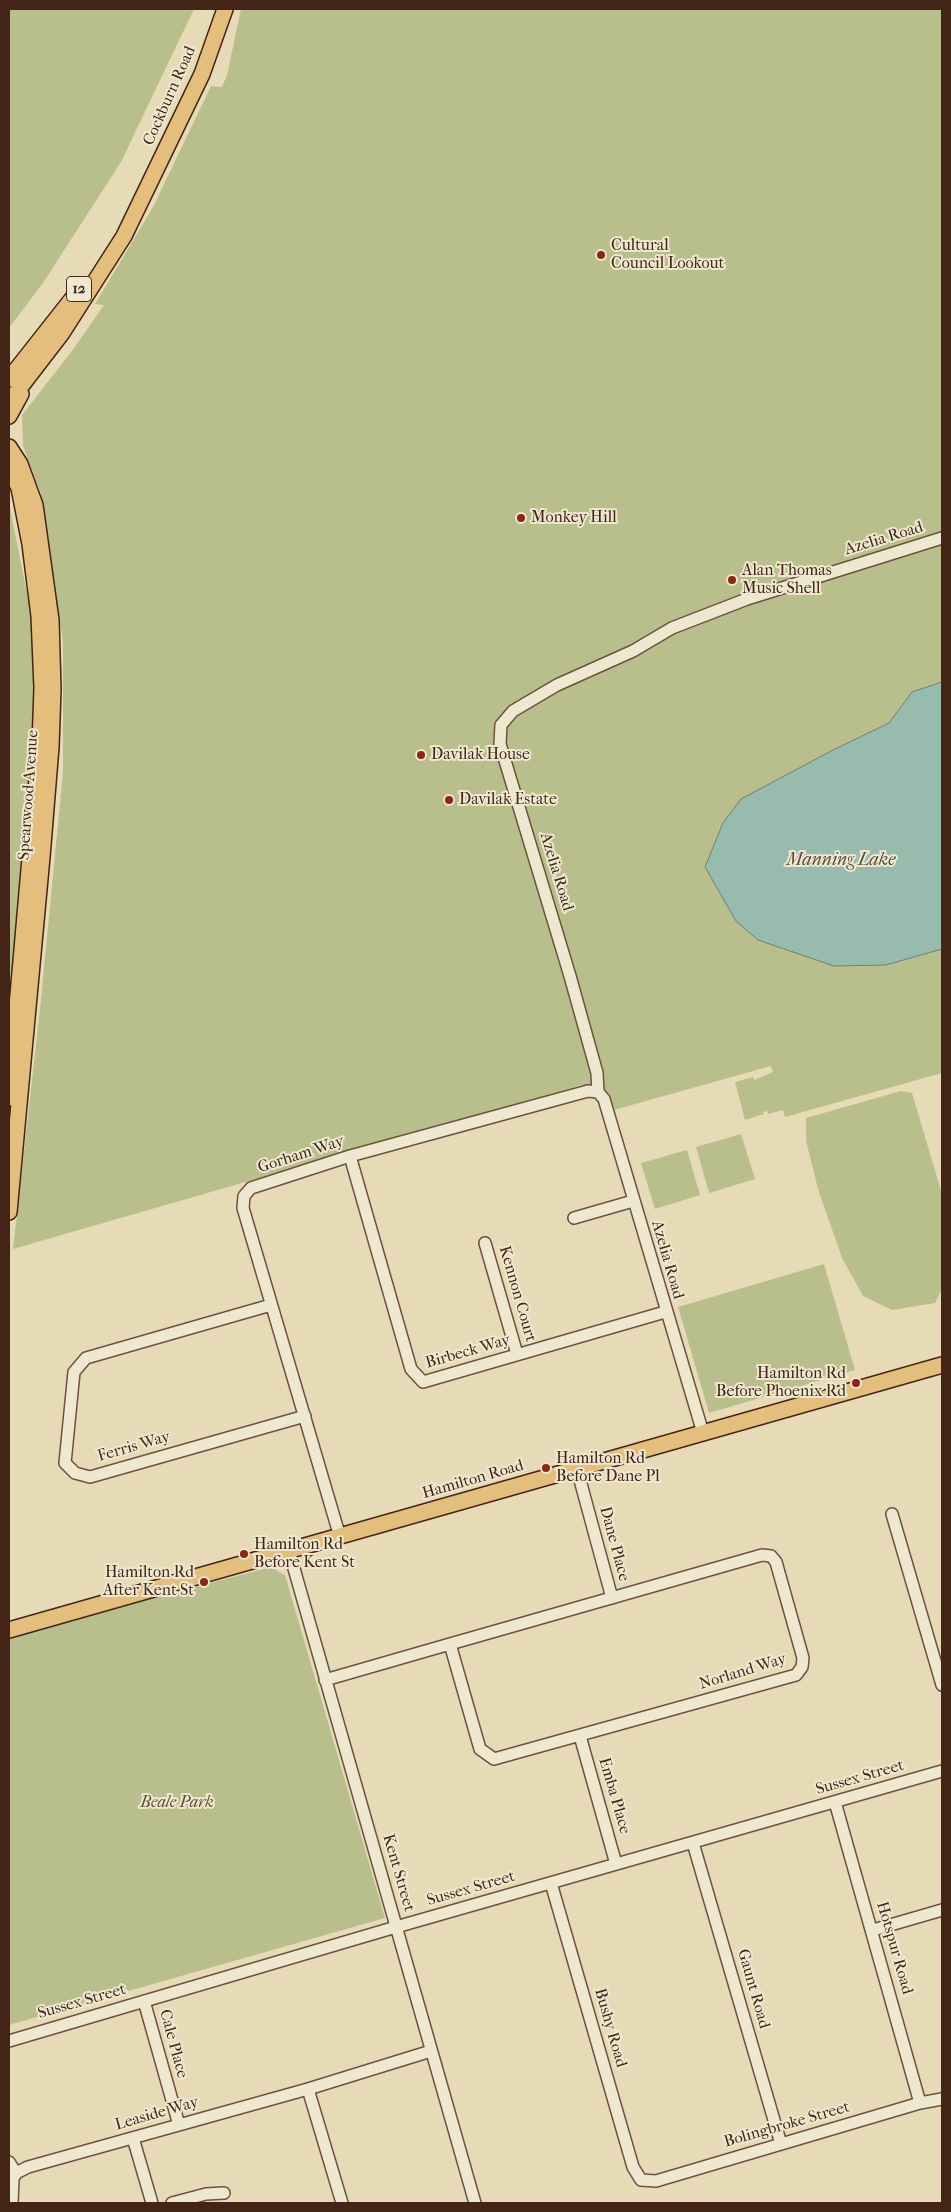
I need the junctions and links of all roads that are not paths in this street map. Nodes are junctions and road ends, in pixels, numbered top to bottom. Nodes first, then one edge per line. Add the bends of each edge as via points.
1 (225, 9) edge
2 (142, 195) junction
3 (9, 378) edge
4 (26, 381) junction
5 (9, 402) edge
6 (9, 416) edge
7 (9, 447) edge
8 (9, 467) edge
9 (9, 489) edge
10 (942, 538) edge
11 (30, 544) junction
12 (598, 1092) junction
13 (9, 1098) edge
14 (350, 1156) junction
15 (633, 1201) junction
16 (9, 1212) edge
17 (574, 1218) dead end
18 (485, 1243) dead end
19 (271, 1305) junction
20 (665, 1312) junction
21 (517, 1354) junction
22 (942, 1365) edge
23 (305, 1416) junction
24 (703, 1433) junction
25 (577, 1469) junction
26 (892, 1514) dead end
27 (340, 1537) junction
28 (289, 1552) junction
29 (612, 1598) junction
30 (10, 1629) edge
31 (450, 1644) junction
32 (325, 1680) junction
33 (942, 1685) edge
34 (580, 1736) junction
35 (942, 1771) edge
36 (835, 1802) junction
37 (693, 1843) junction
38 (616, 1864) junction
39 (551, 1883) junction
40 (942, 1910) edge
41 (396, 1927) junction
42 (873, 1930) junction
43 (144, 2001) junction
44 (9, 2041) edge
45 (432, 2051) junction
46 (308, 2089) junction
47 (942, 2099) edge
48 (920, 2103) junction
49 (179, 2125) junction
50 (133, 2138) junction
51 (781, 2144) junction
52 (9, 2162) edge
53 (16, 2173) junction
54 (641, 2180) joint
55 (224, 2193) dead end
56 (12, 2203) edge
57 (152, 2203) edge
58 (172, 2203) edge
59 (342, 2203) edge
60 (475, 2203) edge

1 - 2 main road, Cockburn Road / 12 via 202,74
2 - 3 main road, Cockburn Road / 12 via 71,301
2 - 4 main road, Cockburn Road / 12 via 110,259
4 - 5 main road, Cockburn Road / 12
4 - 6 main road
7 - 16 main road, Spearwood Avenue via 20,464 35,505 51,620 53,689 52,747
8 - 11 main road, Spearwood Avenue via 19,488
9 - 11 main road
10 - 12 street, Azelia Road via 747,599 672,628 633,651 557,684 513,711 501,725 500,744 575,994 597,1073
11 - 13 main road, Spearwood Avenue via 39,616 40,744
12 - 14 street, Gorham Way via 588,1091
12 - 15 street, Azelia Road via 604,1099
14 - 19 street, Gorham Way via 251,1188 244,1196 242,1208
14 - 21 street, Birbeck Way via 411,1369 423,1382
15 - 17 street
15 - 20 street, Azelia Road
18 - 21 street, Kennon Court
19 - 23 street, Gorham Way
19 - 23 street, Ferris Way via 86,1358 74,1372 65,1463 74,1473 90,1477
20 - 21 street, Birbeck Way
20 - 24 street, Azelia Road
22 - 24 main road, Hamilton Road
23 - 27 street, Gorham Way
24 - 25 main road, Hamilton Road
25 - 27 main road, Hamilton Road
25 - 29 street, Dane Place
26 - 33 street
27 - 28 main road, Hamilton Road
28 - 30 main road, Hamilton Road
28 - 32 street, Kent Street
29 - 31 street, Norland Way
29 - 34 street, Norland Way via 762,1555 770,1556 776,1562 803,1658 802,1668 796,1674
31 - 32 street, Norland Way
31 - 34 street, Norland Way via 480,1750 494,1759
32 - 41 street, Kent Street
34 - 38 street, Emba Place
35 - 36 street, Sussex Street
36 - 37 street, Sussex Street
36 - 42 street, Hotspur Road
37 - 38 street, Sussex Street
37 - 51 street, Gaunt Road
38 - 39 street, Sussex Street
39 - 41 street, Sussex Street
39 - 54 street, Bushy Road via 634,2167
40 - 42 street
41 - 43 street, Sussex Street
41 - 45 street, Kent Street
42 - 48 street, Hotspur Road
43 - 44 street, Sussex Street
43 - 49 street, Cale Place
45 - 46 street, Leaside Way
45 - 60 street, Kent Street
46 - 49 street, Leaside Way
46 - 59 street
47 - 48 street, Bolingbroke Street
48 - 51 street, Bolingbroke Street
49 - 50 street, Leaside Way
50 - 53 street, Leaside Way
50 - 57 street
51 - 54 street, Bolingbroke Street via 656,2181
52 - 53 street
53 - 56 street
55 - 58 street

